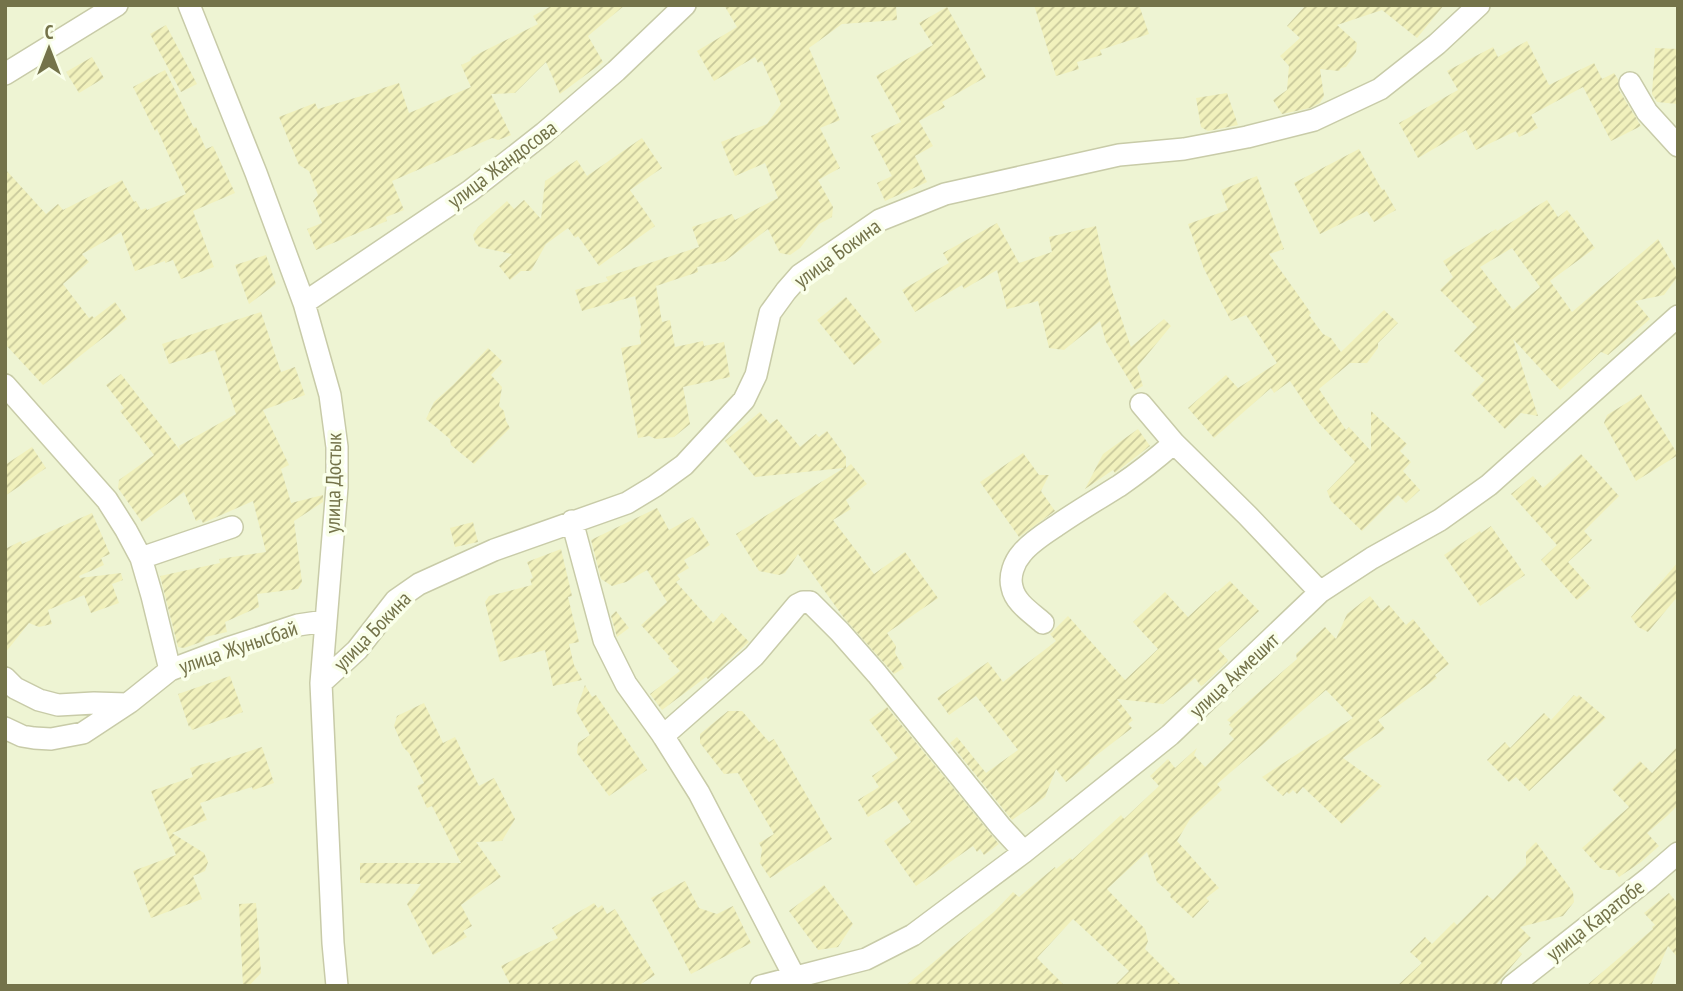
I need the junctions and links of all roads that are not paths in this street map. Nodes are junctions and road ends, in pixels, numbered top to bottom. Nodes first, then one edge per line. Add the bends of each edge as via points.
1 (117, 5) edge
2 (189, 5) edge
3 (685, 5) edge
4 (1479, 5) edge
5 (5, 74) edge
6 (1630, 83) dead end
7 (1678, 146) edge
8 (304, 303) junction
9 (1678, 316) edge
10 (5, 385) edge
11 (1141, 404) dead end
12 (1174, 443) junction
13 (572, 521) junction
14 (232, 527) dead end
15 (141, 558) junction
16 (1320, 592) junction
17 (325, 621) junction
18 (1043, 623) dead end
19 (170, 670) junction
20 (5, 678) edge
21 (321, 683) junction
22 (127, 704) junction
23 (5, 728) edge
24 (663, 736) junction
25 (1024, 852) junction
26 (1678, 853) edge
27 (794, 976) junction
28 (337, 986) edge
29 (761, 986) edge
30 (1512, 986) edge

1 - 5 street
2 - 8 street, улица Достык
3 - 8 street, улица Жандосова via 534,142
4 - 13 street, улица Бокина via 1380,89 1314,120 1184,149 1119,155 957,191 880,220 800,275 786,291 770,313 756,375 744,400 684,465 627,503
6 - 7 street via 1647,112
8 - 17 street, улица Достык via 330,395 337,447
9 - 16 street, улица Акмешит via 1489,485
10 - 15 street via 107,500
11 - 12 street
12 - 16 street
12 - 18 street via 1021,553 1014,565 1012,587 1016,598
13 - 21 street, улица Бокина via 419,584 396,600 357,650
13 - 24 street via 604,640 626,684
14 - 15 street
15 - 19 street
16 - 25 street, улица Акмешит via 1170,735
17 - 19 street, улица Жунысбай via 299,625
17 - 21 street, улица Достык
19 - 22 street, улица Жунысбай
20 - 22 street via 15,688 58,705
21 - 28 street, улица Достык
22 - 23 street, улица Жунысбай via 83,733 68,737 34,738
24 - 25 street via 754,656 797,605 810,602 877,674
24 - 27 street via 722,834
25 - 27 street, улица Акмешит via 913,935 866,959
26 - 30 street, улица Каратобе
27 - 29 street, улица Акмешит

